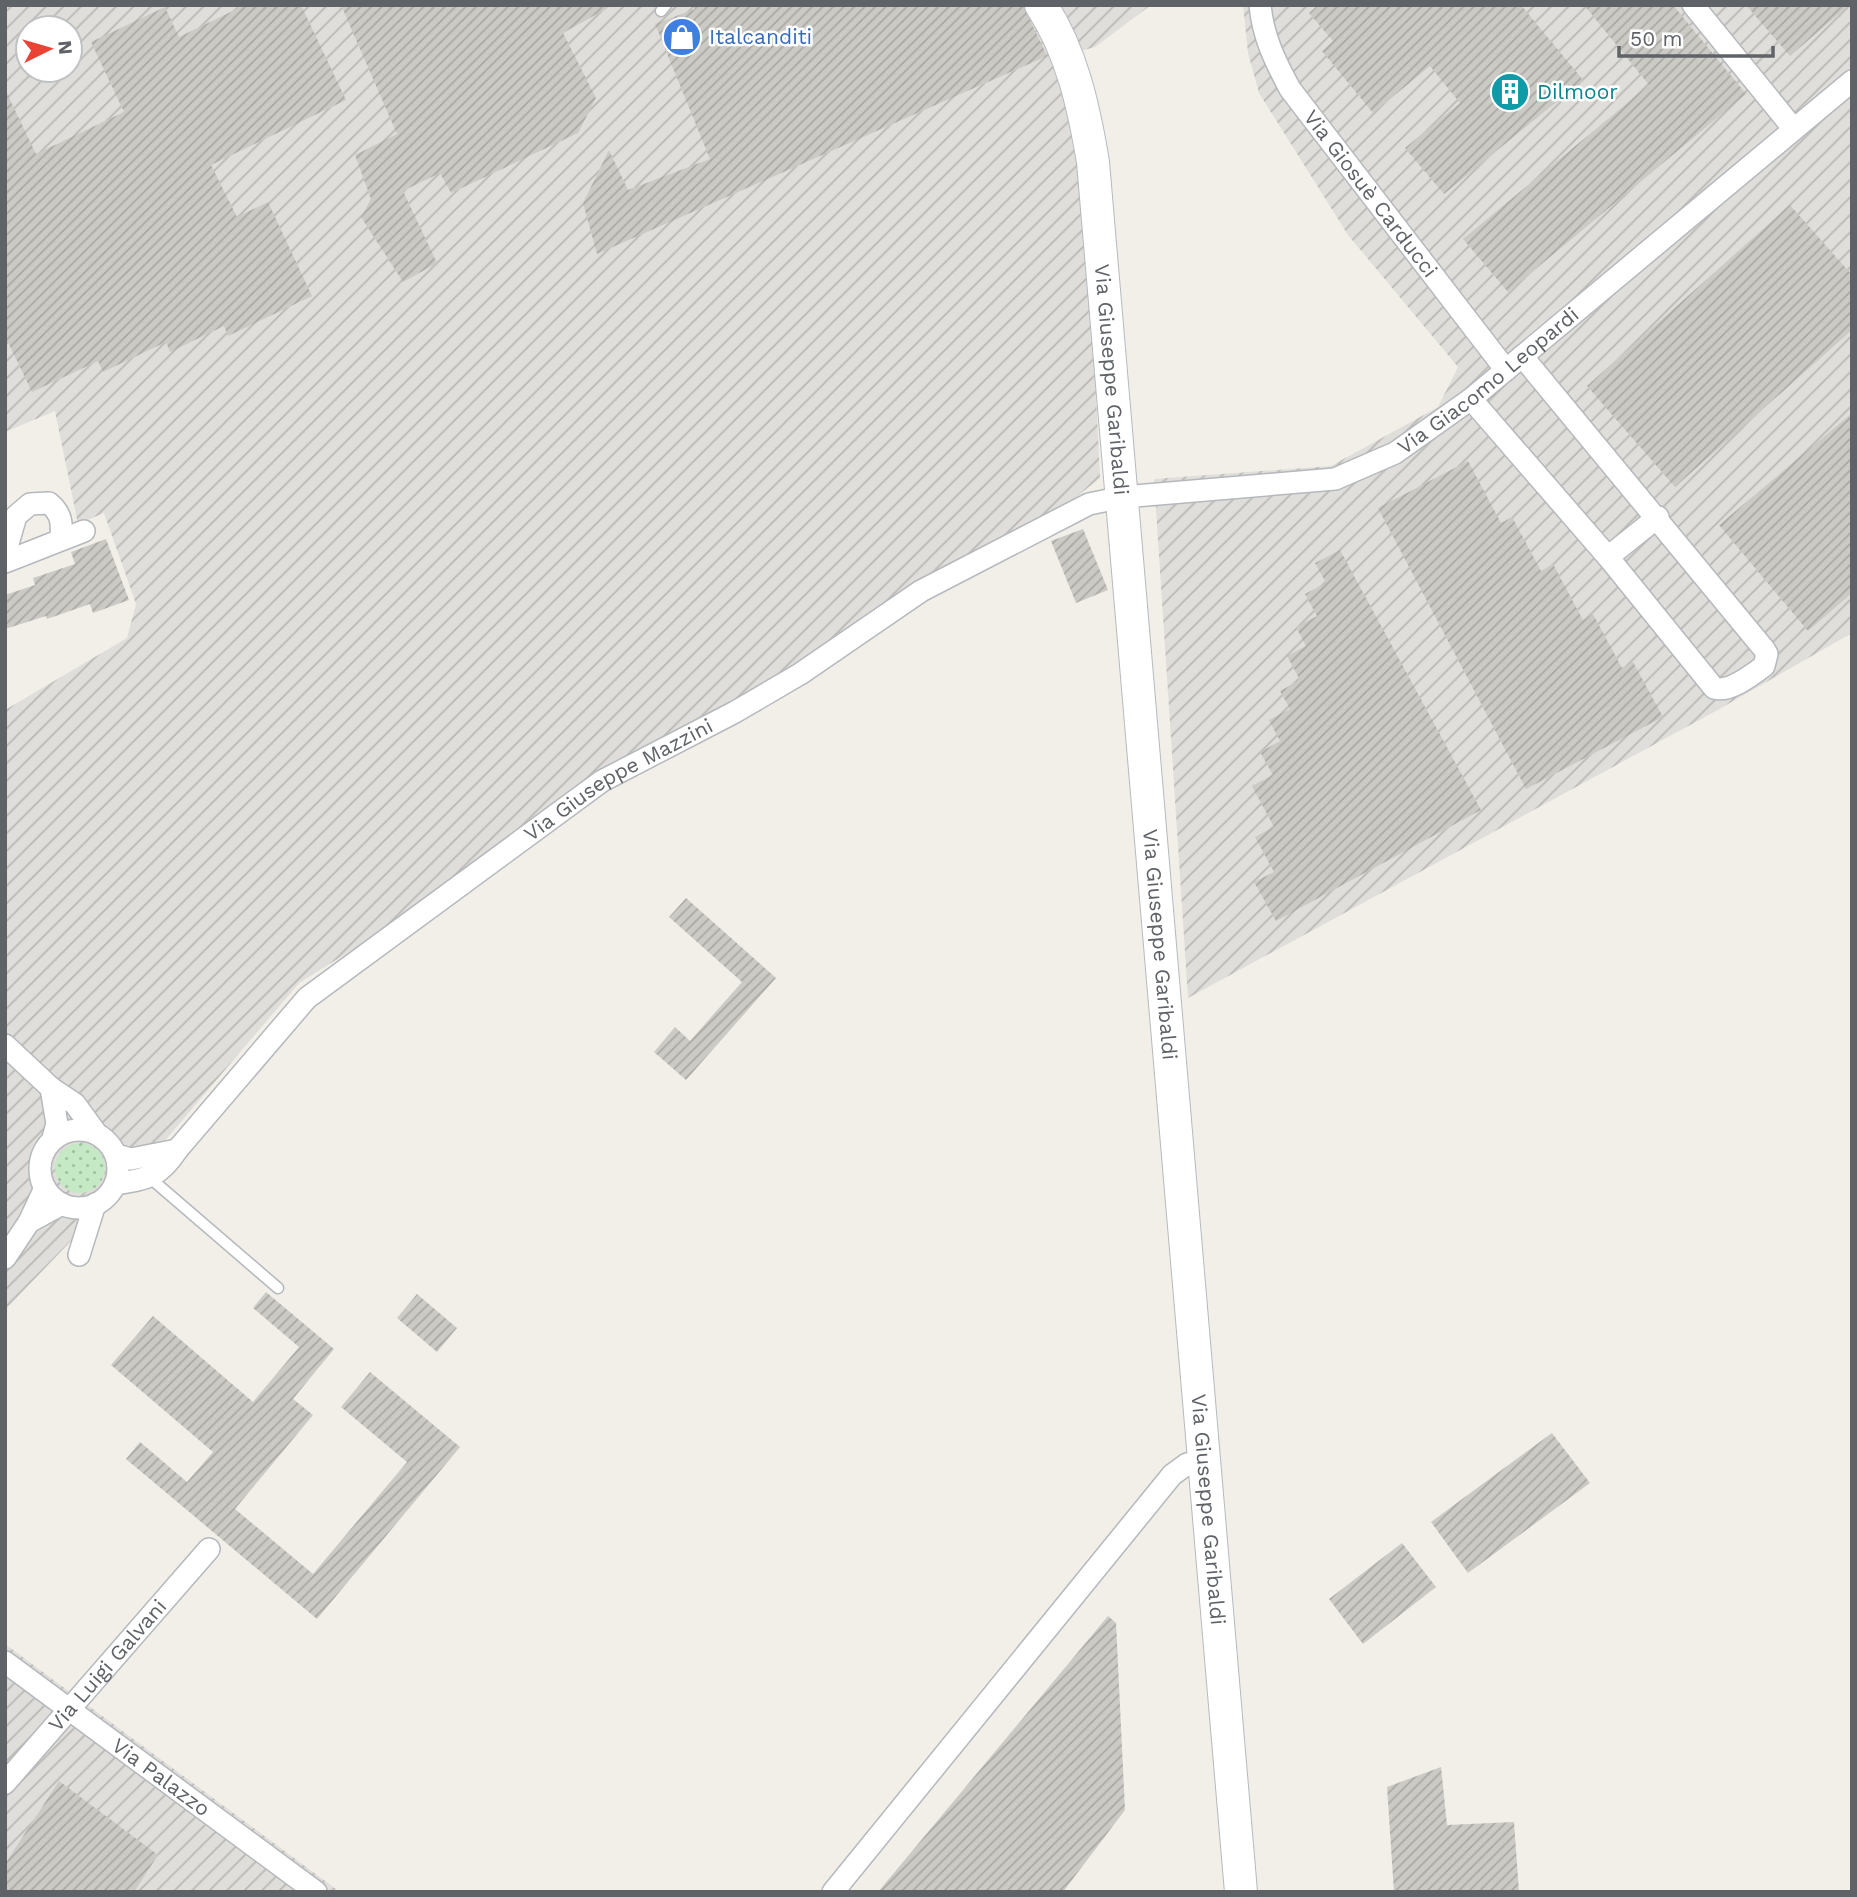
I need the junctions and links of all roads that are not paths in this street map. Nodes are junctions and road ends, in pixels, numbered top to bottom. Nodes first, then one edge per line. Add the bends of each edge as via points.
1 (1041, 5) edge
2 (1260, 5) edge
3 (1693, 5) edge
4 (1852, 81) edge
5 (1793, 128) junction
6 (1514, 363) junction
7 (1471, 399) junction
8 (1123, 497) junction
9 (1658, 517) junction
10 (84, 531) dead end
11 (61, 539) junction
12 (5, 554) edge
13 (1608, 558) junction
14 (5, 562) edge
15 (5, 1045) edge
16 (51, 1088) junction
17 (96, 1133) junction
18 (54, 1138) junction
19 (177, 1150) junction
20 (116, 1155) junction
21 (149, 1177) junction
22 (115, 1184) junction
23 (45, 1188) junction
24 (95, 1204) junction
25 (66, 1205) junction
26 (29, 1222) junction
27 (5, 1258) edge
28 (278, 1288) dead end
29 (1206, 1460) junction
30 (209, 1549) dead end
31 (5, 1662) edge
32 (68, 1710) junction
33 (5, 1783) edge
34 (316, 1892) edge
35 (832, 1892) edge
36 (1241, 1892) edge

1 - 8 street, Via Giuseppe Garibaldi via 1067,58 1093,162
2 - 6 street, Via Giosuè Carducci via 1270,51 1290,89
3 - 5 street
4 - 5 street, Via Giacomo Leopardi
5 - 6 street, Via Giacomo Leopardi
6 - 7 street, Via Giacomo Leopardi
6 - 9 street, Via Giosuè Carducci
7 - 8 street, Via Giacomo Leopardi via 1395,453 1335,479
7 - 13 street
8 - 19 street, Via Giuseppe Mazzini via 1089,504 921,591 800,674 601,781 307,998
8 - 29 street, Via Giuseppe Garibaldi
9 - 13 street
9 - 13 street, Via Giosuè Carducci via 1764,649 1766,662 1760,669 1721,691 1714,688
10 - 11 street
11 - 12 street via 58,510 49,503 30,503 16,516
11 - 14 street
15 - 16 street
16 - 17 street via 75,1104
16 - 18 street via 57,1124
17 - 18 street via 74,1129
17 - 20 street
18 - 23 street via 43,1153 40,1171
19 - 20 street via 131,1159
19 - 21 street, Via Giuseppe Mazzini via 165,1169
20 - 22 street
21 - 22 street
21 - 28 lane
22 - 24 street
23 - 25 street
23 - 26 street
24 - 25 street
24 - 25 street via 79,1255
25 - 26 street
26 - 27 street
29 - 35 street via 1187,1464 1172,1475
29 - 36 street, Via Giuseppe Garibaldi
30 - 32 street, Via Luigi Galvani
31 - 32 street, Via Palazzo
32 - 33 street, Via Luigi Galvani
32 - 34 street, Via Palazzo

